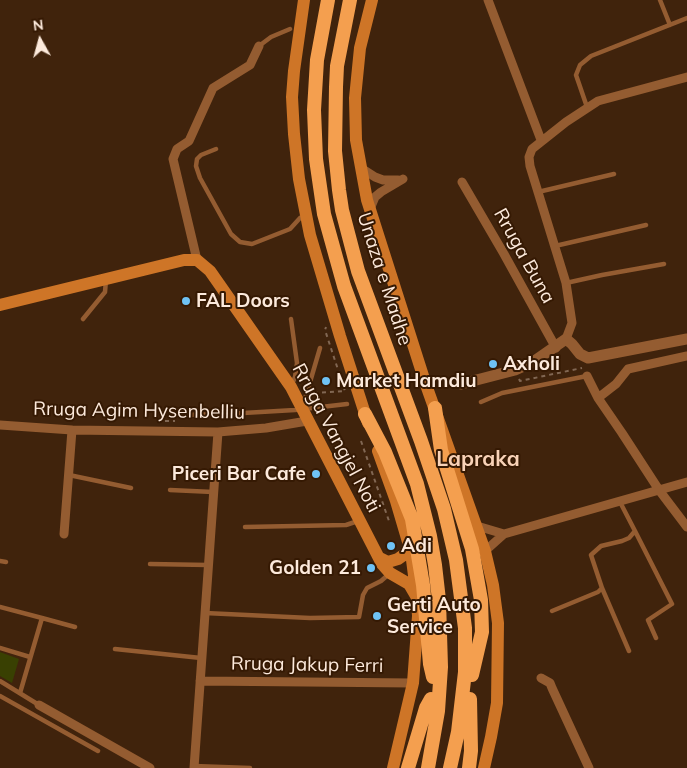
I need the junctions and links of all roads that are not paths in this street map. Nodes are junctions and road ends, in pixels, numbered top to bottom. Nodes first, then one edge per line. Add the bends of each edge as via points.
1 (304, 0) edge
2 (328, 0) edge
3 (350, 0) edge
4 (372, 0) edge
5 (488, 0) edge
6 (660, 0) edge
7 (687, 18) edge
8 (670, 25) junction
9 (290, 29) dead end
10 (259, 46) joint
11 (687, 78) edge
12 (587, 107) junction
13 (541, 140) junction
14 (216, 149) dead end
15 (361, 168) junction
16 (614, 174) dead end
17 (462, 182) dead end
18 (537, 192) junction
19 (370, 209) junction
20 (300, 218) dead end
21 (646, 225) dead end
22 (554, 246) junction
23 (197, 260) junction
24 (664, 264) dead end
25 (106, 279) junction
26 (566, 283) junction
27 (0, 305) edge
28 (83, 318) dead end
29 (291, 319) dead end
30 (687, 339) edge
31 (566, 340) junction
32 (320, 348) dead end
33 (556, 348) junction
34 (687, 356) edge
35 (587, 372) joint
36 (461, 384) dead end
37 (291, 387) junction
38 (598, 398) junction
39 (481, 402) dead end
40 (347, 404) dead end
41 (435, 408) junction
42 (365, 414) junction
43 (179, 415) dead end
44 (305, 415) junction
45 (0, 425) edge
46 (72, 430) junction
47 (218, 432) junction
48 (69, 475) junction
49 (687, 482) edge
50 (131, 488) dead end
51 (170, 490) dead end
52 (659, 490) junction
53 (213, 492) junction
54 (620, 502) junction
55 (359, 520) junction
56 (246, 526) dead end
57 (477, 526) junction
58 (687, 527) edge
59 (634, 532) junction
60 (64, 534) dead end
61 (504, 534) junction
62 (451, 535) junction
63 (409, 544) junction
64 (485, 551) junction
65 (0, 560) edge
66 (6, 562) dead end
67 (150, 564) dead end
68 (208, 565) junction
69 (384, 565) junction
70 (435, 565) junction
71 (602, 588) junction
72 (417, 599) junction
73 (0, 607) edge
74 (552, 611) dead end
75 (205, 613) junction
76 (42, 618) junction
77 (76, 627) dead end
78 (656, 638) dead end
79 (0, 648) edge
80 (115, 649) dead end
81 (629, 651) dead end
82 (30, 658) junction
83 (201, 658) junction
84 (472, 675) junction
85 (433, 678) junction
86 (542, 678) dead end
87 (200, 680) junction
88 (0, 681) edge
89 (413, 683) junction
90 (20, 693) junction
91 (0, 696) edge
92 (431, 699) junction
93 (470, 699) junction
94 (40, 705) joint
95 (98, 751) dead end
96 (194, 767) edge
97 (150, 768) edge
98 (250, 768) edge
99 (393, 768) edge
100 (408, 768) edge
101 (419, 768) edge
102 (428, 768) edge
103 (450, 768) edge
104 (469, 768) edge
105 (484, 768) edge
106 (588, 768) edge

1 - 42 main road via 292,98 299,179 310,235
2 - 70 highway, Unaza e Madhe via 317,60 314,110 316,159 323,206 342,281 417,484
3 - 62 highway, Unaza e Madhe via 338,66 335,106 336,160 342,210 358,271 421,441
4 - 15 main road via 360,48 355,98 356,140
5 - 13 street
6 - 8 lane
7 - 8 lane
8 - 12 lane via 591,56 580,65 576,75
9 - 10 lane
10 - 23 street via 250,66 213,88 189,141 177,148 173,158
11 - 12 street via 598,101
12 - 13 street
13 - 18 street via 529,157
14 - 20 lane via 200,155 196,166 231,234 240,242 252,244 290,229
15 - 19 main road
15 - 19 street via 383,180 403,179 375,197
16 - 18 lane
17 - 33 street, Rruga Buna
18 - 22 street
19 - 41 main road
21 - 22 lane
22 - 26 street
23 - 25 main road via 184,260
23 - 37 main road, Rruga Vangjel Noti via 210,271
24 - 26 lane
25 - 27 main road
25 - 28 lane via 105,292
26 - 31 street via 572,324
29 - 37 lane via 296,363
30 - 31 street via 588,358
31 - 33 street
32 - 44 lane via 307,394
33 - 36 street via 515,370
34 - 38 street via 628,369
35 - 38 street
35 - 39 lane via 502,393
37 - 44 main road, Rruga Vangjel Noti
38 - 52 street
40 - 44 lane
41 - 57 main road
41 - 84 highway via 441,450 472,549 481,600 482,632
42 - 63 main road
42 - 85 highway via 385,452 412,519
43 - 44 lane
44 - 47 street, Rruga Agim Hysenbelliu via 266,428
44 - 55 main road, Rruga Vangjel Noti
45 - 46 street, Rruga Agim Hysenbelliu
46 - 47 street, Rruga Agim Hysenbelliu
46 - 48 street
47 - 53 street
48 - 50 lane
48 - 60 street
49 - 52 street
51 - 53 lane
52 - 54 street
52 - 58 street
53 - 68 street
54 - 59 lane
54 - 61 street
55 - 56 lane via 346,525
55 - 69 main road, Rruga Vangjel Noti
57 - 61 street
57 - 64 main road
59 - 71 lane via 622,541 601,546 591,555
59 - 78 lane via 672,604 648,620
61 - 64 street
62 - 84 highway via 467,582
62 - 103 highway, Unaza e Madhe via 462,603 465,649 461,709
63 - 69 main road via 405,554
63 - 72 main road
64 - 105 main road via 498,623 497,703
65 - 66 lane
67 - 68 lane
68 - 75 street
69 - 72 main road via 409,584
69 - 75 lane via 381,580 363,594 359,617
70 - 85 highway
70 - 102 highway, Unaza e Madhe via 440,600 441,667 437,718
71 - 74 lane
71 - 81 lane
72 - 89 main road
73 - 76 lane
75 - 83 street
76 - 77 lane
76 - 82 lane
79 - 82 lane
80 - 83 lane
82 - 90 lane
83 - 87 street
84 - 93 highway
85 - 92 highway
86 - 106 street via 550,683
87 - 89 street, Rruga Jakup Ferri
87 - 96 street
88 - 90 lane
89 - 99 main road
90 - 94 lane
91 - 95 lane
92 - 100 highway
92 - 101 highway
93 - 103 highway via 460,752
93 - 104 highway
94 - 97 street
96 - 98 lane

